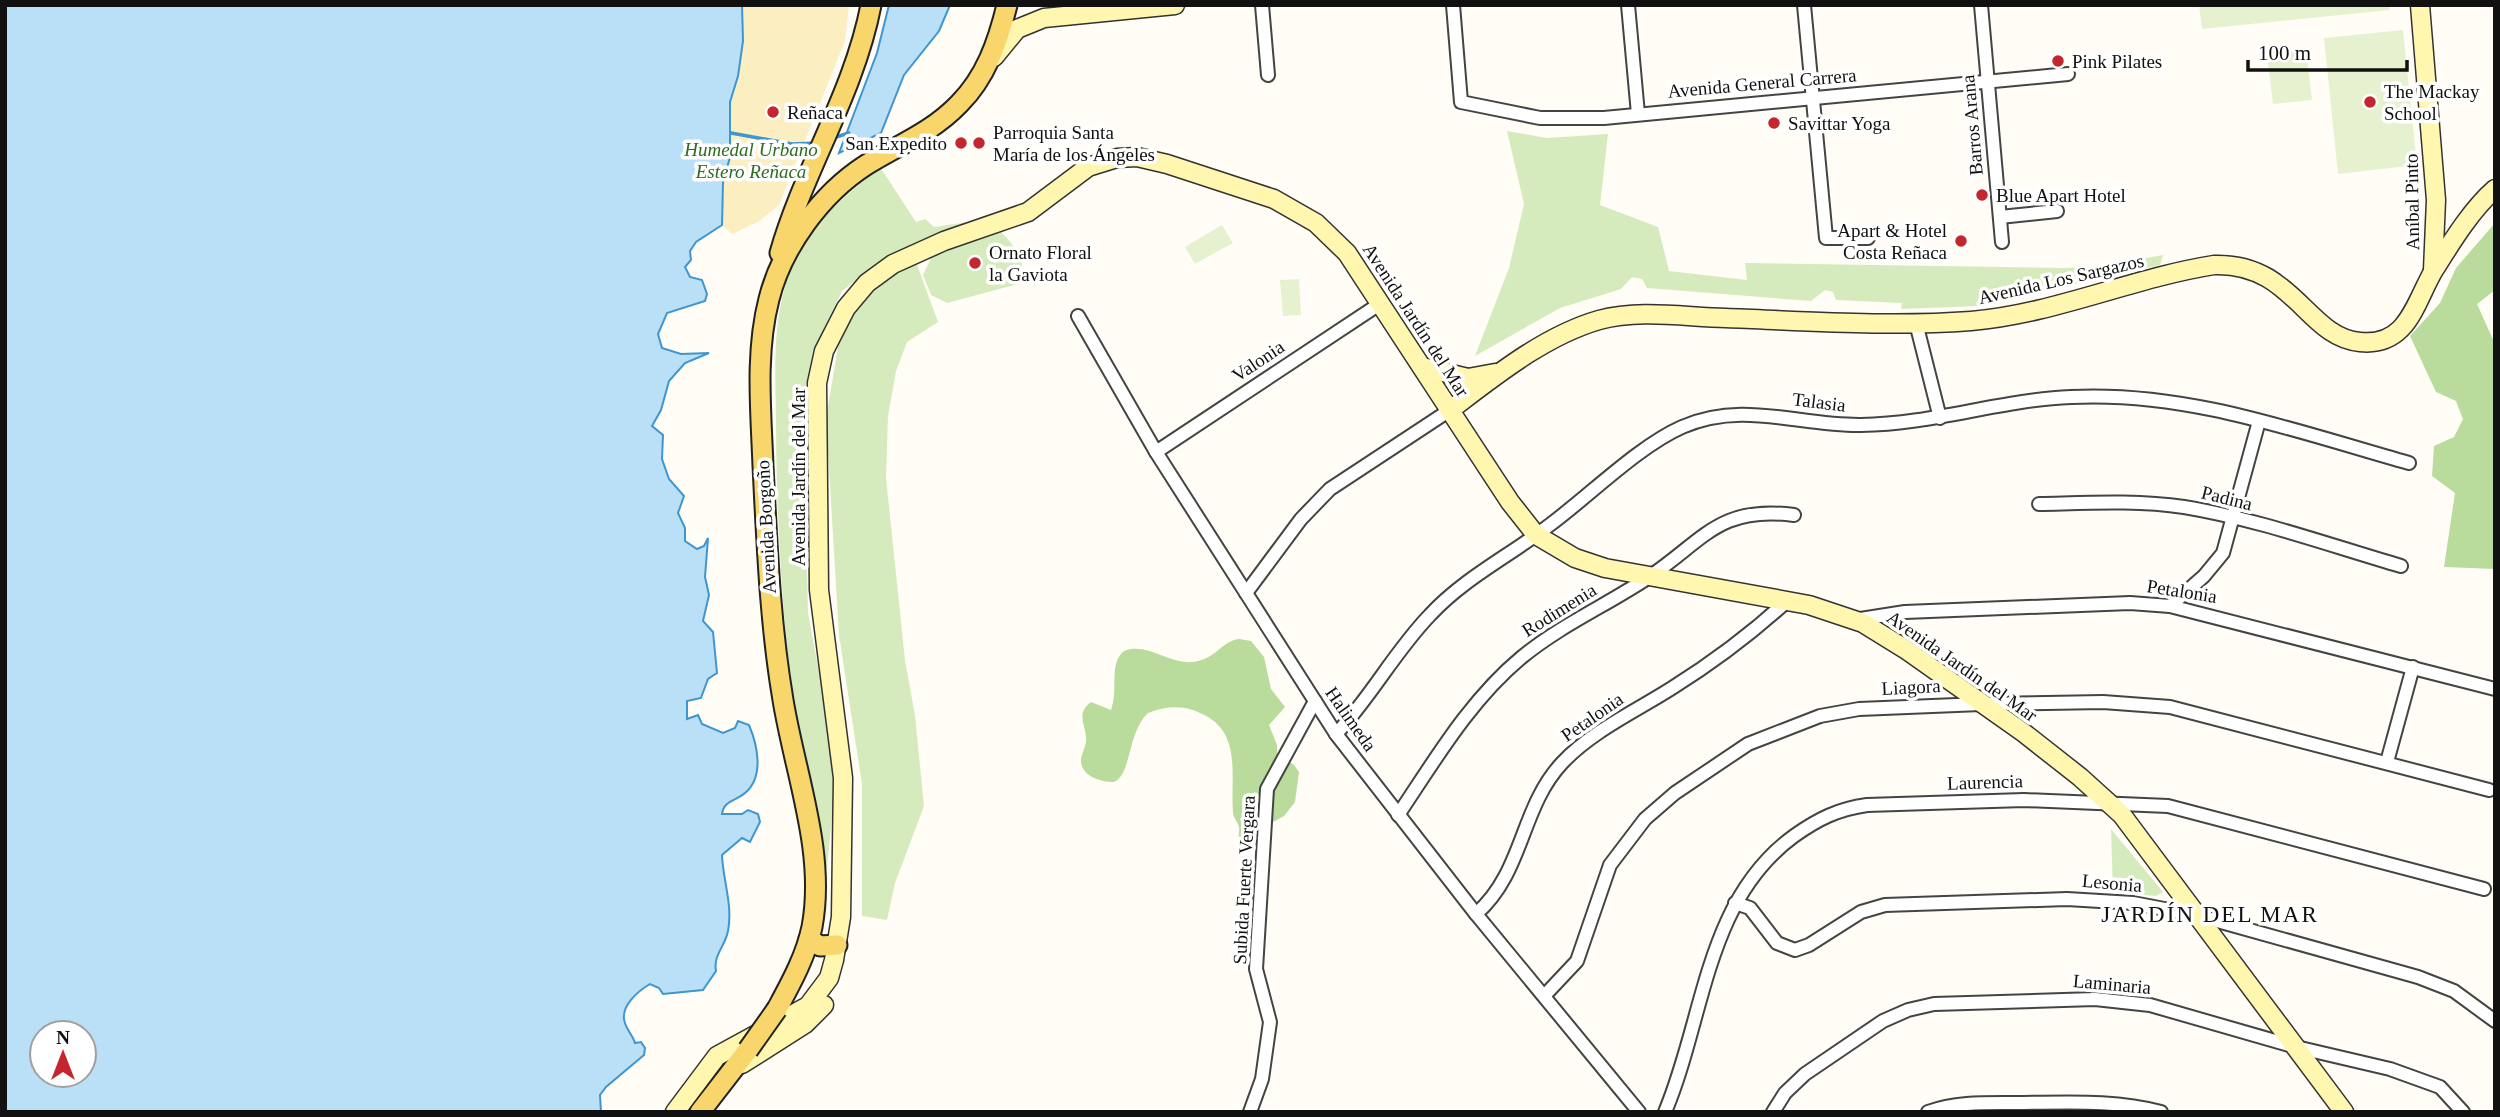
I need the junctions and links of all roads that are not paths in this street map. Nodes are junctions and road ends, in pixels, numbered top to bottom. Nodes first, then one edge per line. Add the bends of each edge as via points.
1 (871, 5) edge
2 (1175, 5) edge
3 (1262, 5) edge
4 (1453, 5) edge
5 (1628, 5) edge
6 (1804, 5) edge
7 (1981, 5) edge
8 (2420, 5) edge
9 (1006, 10) edge
10 (988, 65) junction
11 (2068, 74) dead end
12 (1268, 75) dead end
13 (1987, 82) junction
14 (1813, 98) junction
15 (1638, 114) junction
16 (814, 164) junction
17 (2495, 189) edge
18 (832, 192) junction
19 (2057, 211) dead end
20 (2000, 217) junction
21 (1868, 237) dead end
22 (2002, 242) dead end
23 (2432, 273) junction
24 (769, 298) junction
25 (1381, 303) junction
26 (1078, 316) dead end
27 (1916, 323) junction
28 (1422, 367) junction
29 (1501, 371) junction
30 (1450, 410) junction
31 (1940, 418) junction
32 (2259, 421) junction
33 (1156, 452) junction
34 (2409, 463) dead end
35 (2039, 504) dead end
36 (1794, 515) dead end
37 (2235, 518) junction
38 (1536, 536) junction
39 (2401, 566) dead end
40 (1650, 576) junction
41 (1246, 593) junction
42 (1787, 601) junction
43 (2170, 606) junction
44 (1854, 620) junction
45 (2413, 667) junction
46 (2495, 689) edge
47 (1315, 701) junction
48 (1981, 704) junction
49 (1336, 734) junction
50 (2386, 762) junction
51 (2489, 790) dead end
52 (2110, 801) junction
53 (1398, 815) junction
54 (2484, 889) dead end
55 (1735, 902) junction
56 (1476, 914) junction
57 (2196, 915) junction
58 (841, 917) junction
59 (809, 939) junction
60 (837, 945) junction
61 (1545, 995) junction
62 (2495, 1021) edge
63 (2296, 1047) junction
64 (725, 1077) junction
65 (675, 1112) edge
66 (700, 1112) edge
67 (1250, 1112) edge
68 (1639, 1112) edge
69 (1665, 1112) edge
70 (1773, 1112) edge
71 (1928, 1112) edge
72 (2161, 1112) edge
73 (2344, 1112) edge
74 (2463, 1112) edge

1 - 16 main road via 862,44
2 - 10 street via 1044,18 1017,29
3 - 12 street
4 - 15 street, Avenida General Carrera via 1461,103 1540,118
5 - 15 street
6 - 14 street
7 - 13 street, Barros Arana
8 - 23 street, Aníbal Pinto via 2436,200
9 - 10 main road, Avenida Borgoño
10 - 18 main road, Avenida Borgoño via 961,103 934,127 867,164
11 - 13 street, Avenida General Carrera
13 - 14 street, Avenida General Carrera
13 - 20 street, Barros Arana
14 - 15 street, Avenida General Carrera
14 - 21 street via 1826,238
16 - 18 main road via 818,182
16 - 24 main road via 788,227
17 - 23 street, Avenida Los Sargazos
18 - 24 main road, Avenida Borgoño via 796,240
19 - 20 street
20 - 22 street, Barros Arana
23 - 27 street, Avenida Los Sargazos via 2406,325 2385,339 2368,343 2335,334 2265,275 2224,264 1996,318
24 - 59 main road, Avenida Borgoño via 760,404 768,583 783,702 813,853 815,899
25 - 28 street, Avenida Jardín del Mar
25 - 33 street, Valonia
25 - 58 street, Avenida Jardín del Mar via 1337,242 1298,211 1261,194 1167,164 1127,157 1088,167 1017,217 907,256 856,295 824,352 816,400 821,608 842,759
26 - 33 street, Halimeda
27 - 29 street, Avenida Los Sargazos via 1617,316 1571,331
27 - 31 street
28 - 29 street, Avenida Los Sargazos via 1468,377
28 - 30 street, Avenida Jardín del Mar
29 - 30 street, Avenida Los Sargazos
30 - 38 street, Avenida Jardín del Mar
30 - 41 street, Avenida Los Sargazos via 1331,489 1301,519
31 - 32 street, Talasia via 2018,402 2096,396 2187,403
31 - 38 street, Talasia via 1852,425 1752,413 1706,418 1668,434
32 - 34 street, Talasia
32 - 37 street
33 - 41 street, Halimeda
35 - 37 street, Padina via 2138,503
36 - 40 street, Rodimenia via 1754,514 1720,524
37 - 39 street, Padina
37 - 43 street via 2215,565
38 - 40 street, Avenida Jardín del Mar via 1589,563
38 - 49 street, Talasia via 1429,615
40 - 42 street, Avenida Jardín del Mar
40 - 53 street, Rodimenia via 1564,628 1505,672 1456,729
41 - 47 street, Halimeda
42 - 44 street, Avenida Jardín del Mar
42 - 56 street, Petalonia via 1764,623 1563,762 1535,804 1503,884
43 - 44 street, Petalonia via 2130,603 1905,612
43 - 45 street, Petalonia
44 - 48 street, Avenida Jardín del Mar via 1882,633
45 - 46 street, Petalonia
45 - 50 street
47 - 49 street, Halimeda
47 - 67 street, Subida Fuerte Vergara via 1267,789 1256,969 1270,1022 1262,1079
48 - 50 street, Liagora via 2103,702 2170,707
48 - 52 street, Avenida Jardín del Mar
48 - 61 street, Liagora via 1859,709 1810,719 1748,744 1675,793 1645,818 1619,850 1597,896 1583,951
49 - 53 street, Halimeda
50 - 51 street, Liagora
52 - 54 street, Laurencia via 2168,806
52 - 55 street, Laurencia via 1846,808 1816,820 1783,844
52 - 57 street, Avenida Jardín del Mar
53 - 56 street, Halimeda
55 - 57 street, Lesonia via 1752,911 1777,943 1795,950 1861,912 1898,903 2104,900
55 - 69 street, Laurencia
56 - 61 street, Halimeda
57 - 62 street, Lesonia via 2418,977 2454,991
57 - 63 street, Avenida Jardín del Mar
58 - 60 street, Avenida Jardín del Mar
58 - 64 street, Avenida Jardín del Mar via 844,955 829,998 805,1024
59 - 60 main road via 820,946
59 - 64 main road, Avenida Borgoño, bridge via 776,1009
60 - 65 street, Avenida Jardín del Mar via 828,978 808,1006 717,1056
61 - 68 street, Halimeda
63 - 70 street, Laminaria via 2185,1014 2109,1000 1934,1004 1895,1015 1841,1048 1794,1083
63 - 73 street, Avenida Jardín del Mar
63 - 74 street, Laminaria via 2425,1081 2449,1095
64 - 66 main road, Avenida Borgoño
71 - 72 street via 1979,1102 2111,1104

